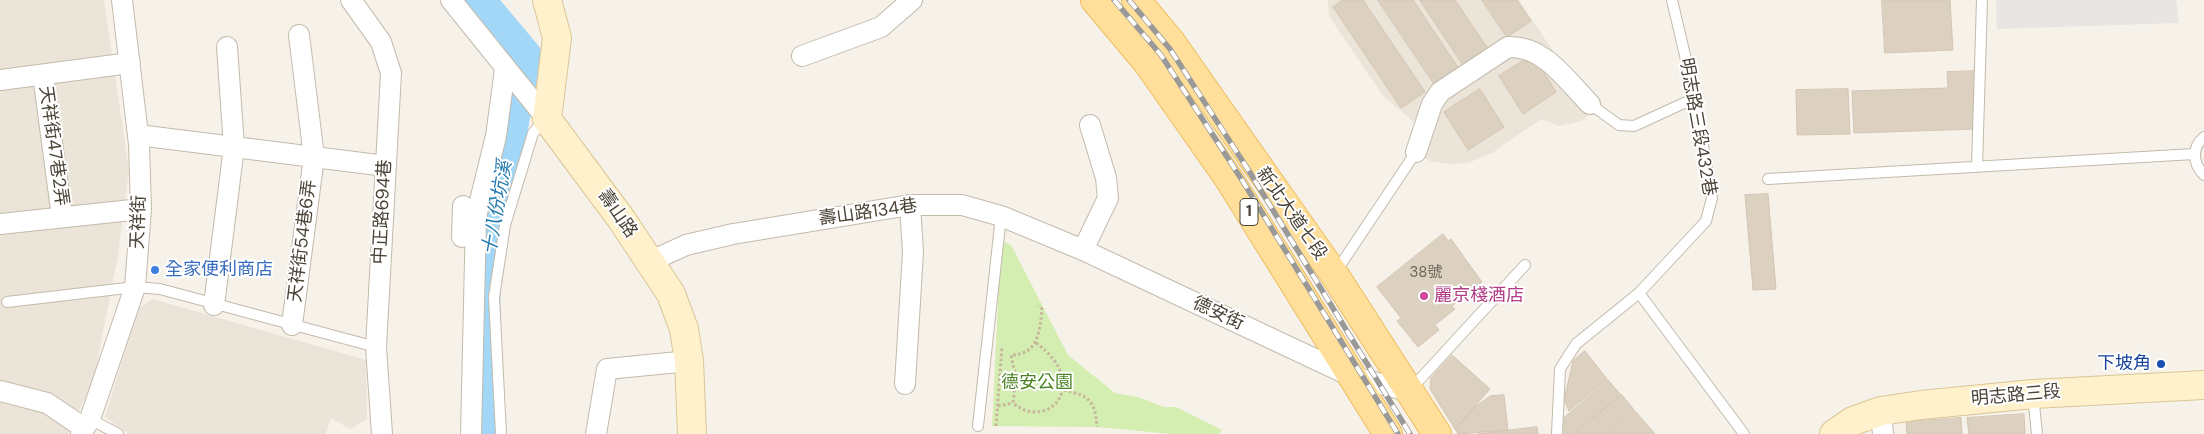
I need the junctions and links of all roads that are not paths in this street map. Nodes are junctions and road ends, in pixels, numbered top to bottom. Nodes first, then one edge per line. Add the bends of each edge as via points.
1 (122, 0) edge
2 (351, 0) edge
3 (451, 0) edge
4 (547, 0) edge
5 (912, 0) edge
6 (1095, 0) edge
7 (1136, 0) edge
8 (1672, 0) edge
9 (1982, 0) edge
10 (300, 35) dead end
11 (227, 47) dead end
12 (802, 56) dead end
13 (130, 63) junction
14 (506, 70) junction
15 (43, 75) junction
16 (0, 80) edge
17 (1695, 98) junction
18 (1590, 104) joint
19 (544, 115) junction
20 (1090, 125) dead end
21 (138, 135) junction
22 (2204, 137) edge
23 (234, 147) junction
24 (1416, 152) joint
25 (2194, 154) junction
26 (314, 157) junction
27 (386, 166) junction
28 (1977, 167) junction
29 (2204, 175) edge
30 (1768, 179) dead end
31 (910, 205) junction
32 (463, 206) dead end
33 (141, 209) junction
34 (1001, 216) junction
35 (62, 217) junction
36 (0, 224) edge
37 (1083, 250) junction
38 (649, 262) junction
39 (1525, 265) dead end
40 (1334, 274) junction
41 (135, 287) junction
42 (1639, 293) junction
43 (7, 302) dead end
44 (214, 305) junction
45 (292, 326) junction
46 (376, 347) junction
47 (689, 361) junction
48 (1353, 377) junction
49 (905, 384) dead end
50 (2204, 385) edge
51 (0, 391) edge
52 (1410, 391) junction
53 (2033, 394) junction
54 (1882, 422) edge
55 (978, 426) dead end
56 (85, 427) edge
57 (118, 434) edge
58 (382, 434) edge
59 (458, 434) edge
60 (470, 434) edge
61 (501, 434) edge
62 (596, 434) edge
63 (692, 434) edge
64 (1388, 434) edge
65 (1437, 434) edge
66 (1557, 434) edge
67 (1744, 434) edge
68 (1834, 434) edge
69 (2037, 434) edge

1 - 13 street, 天祥街
2 - 27 street, 中正路694巷 via 380,42 391,73
3 - 14 street
4 - 19 street via 557,38
5 - 12 street via 881,27
6 - 48 main road, 新北大道七段 / 1 via 1147,62 1229,179
7 - 40 main road, 新北大道七段 / 1 via 1171,42
8 - 17 lane, 明志路三段432巷
9 - 28 lane
10 - 26 street, 天祥街54巷6弄
11 - 23 street
13 - 15 street
13 - 21 street, 天祥街
14 - 19 street
14 - 60 street via 496,136 476,217
15 - 16 street
15 - 35 street, 天祥街47巷2弄
17 - 18 lane via 1634,126 1619,125
17 - 42 lane, 明志路三段432巷 via 1712,198 1706,221
18 - 24 street via 1543,56 1521,46 1508,47 1440,92 1432,104
19 - 38 street, 壽山路
19 - 61 lane via 533,133 505,225 495,288
20 - 37 street via 1106,178 1108,198
21 - 23 street
21 - 33 street, 天祥街
22 - 25 lane
23 - 26 street
23 - 44 street
24 - 40 lane
25 - 28 lane
25 - 29 lane via 2198,169
26 - 27 street
26 - 45 street, 天祥街54巷6弄
27 - 46 street, 中正路694巷
28 - 30 lane
31 - 34 street, 壽山路134巷 via 962,204
31 - 38 street, 壽山路134巷 via 733,234 686,245
31 - 49 street via 914,252
32 - 59 street
33 - 35 street
33 - 41 street, 天祥街
34 - 37 street, 壽山路134巷
34 - 55 lane
35 - 36 street
37 - 48 street, 德安街
38 - 47 street, 壽山路 via 671,294 684,329
39 - 52 lane
40 - 52 main road, 新北大道七段 / 1
41 - 43 lane
41 - 44 lane via 160,289
41 - 56 street, 天祥街
42 - 66 lane, 明志路三段432巷 via 1576,344 1560,369
42 - 67 lane
44 - 45 lane
45 - 46 lane
46 - 58 street, 中正路694巷
47 - 62 street via 607,368
47 - 63 street, 壽山路
48 - 52 street, 德安街
48 - 64 main road, 新北大道七段 / 1
50 - 53 street, 明志路三段
51 - 56 street via 47,403
52 - 65 main road, 新北大道七段 / 1
53 - 54 street, 明志路三段 via 1921,405
53 - 69 lane
54 - 68 street, 明志路三段 via 1853,421
56 - 57 lane

